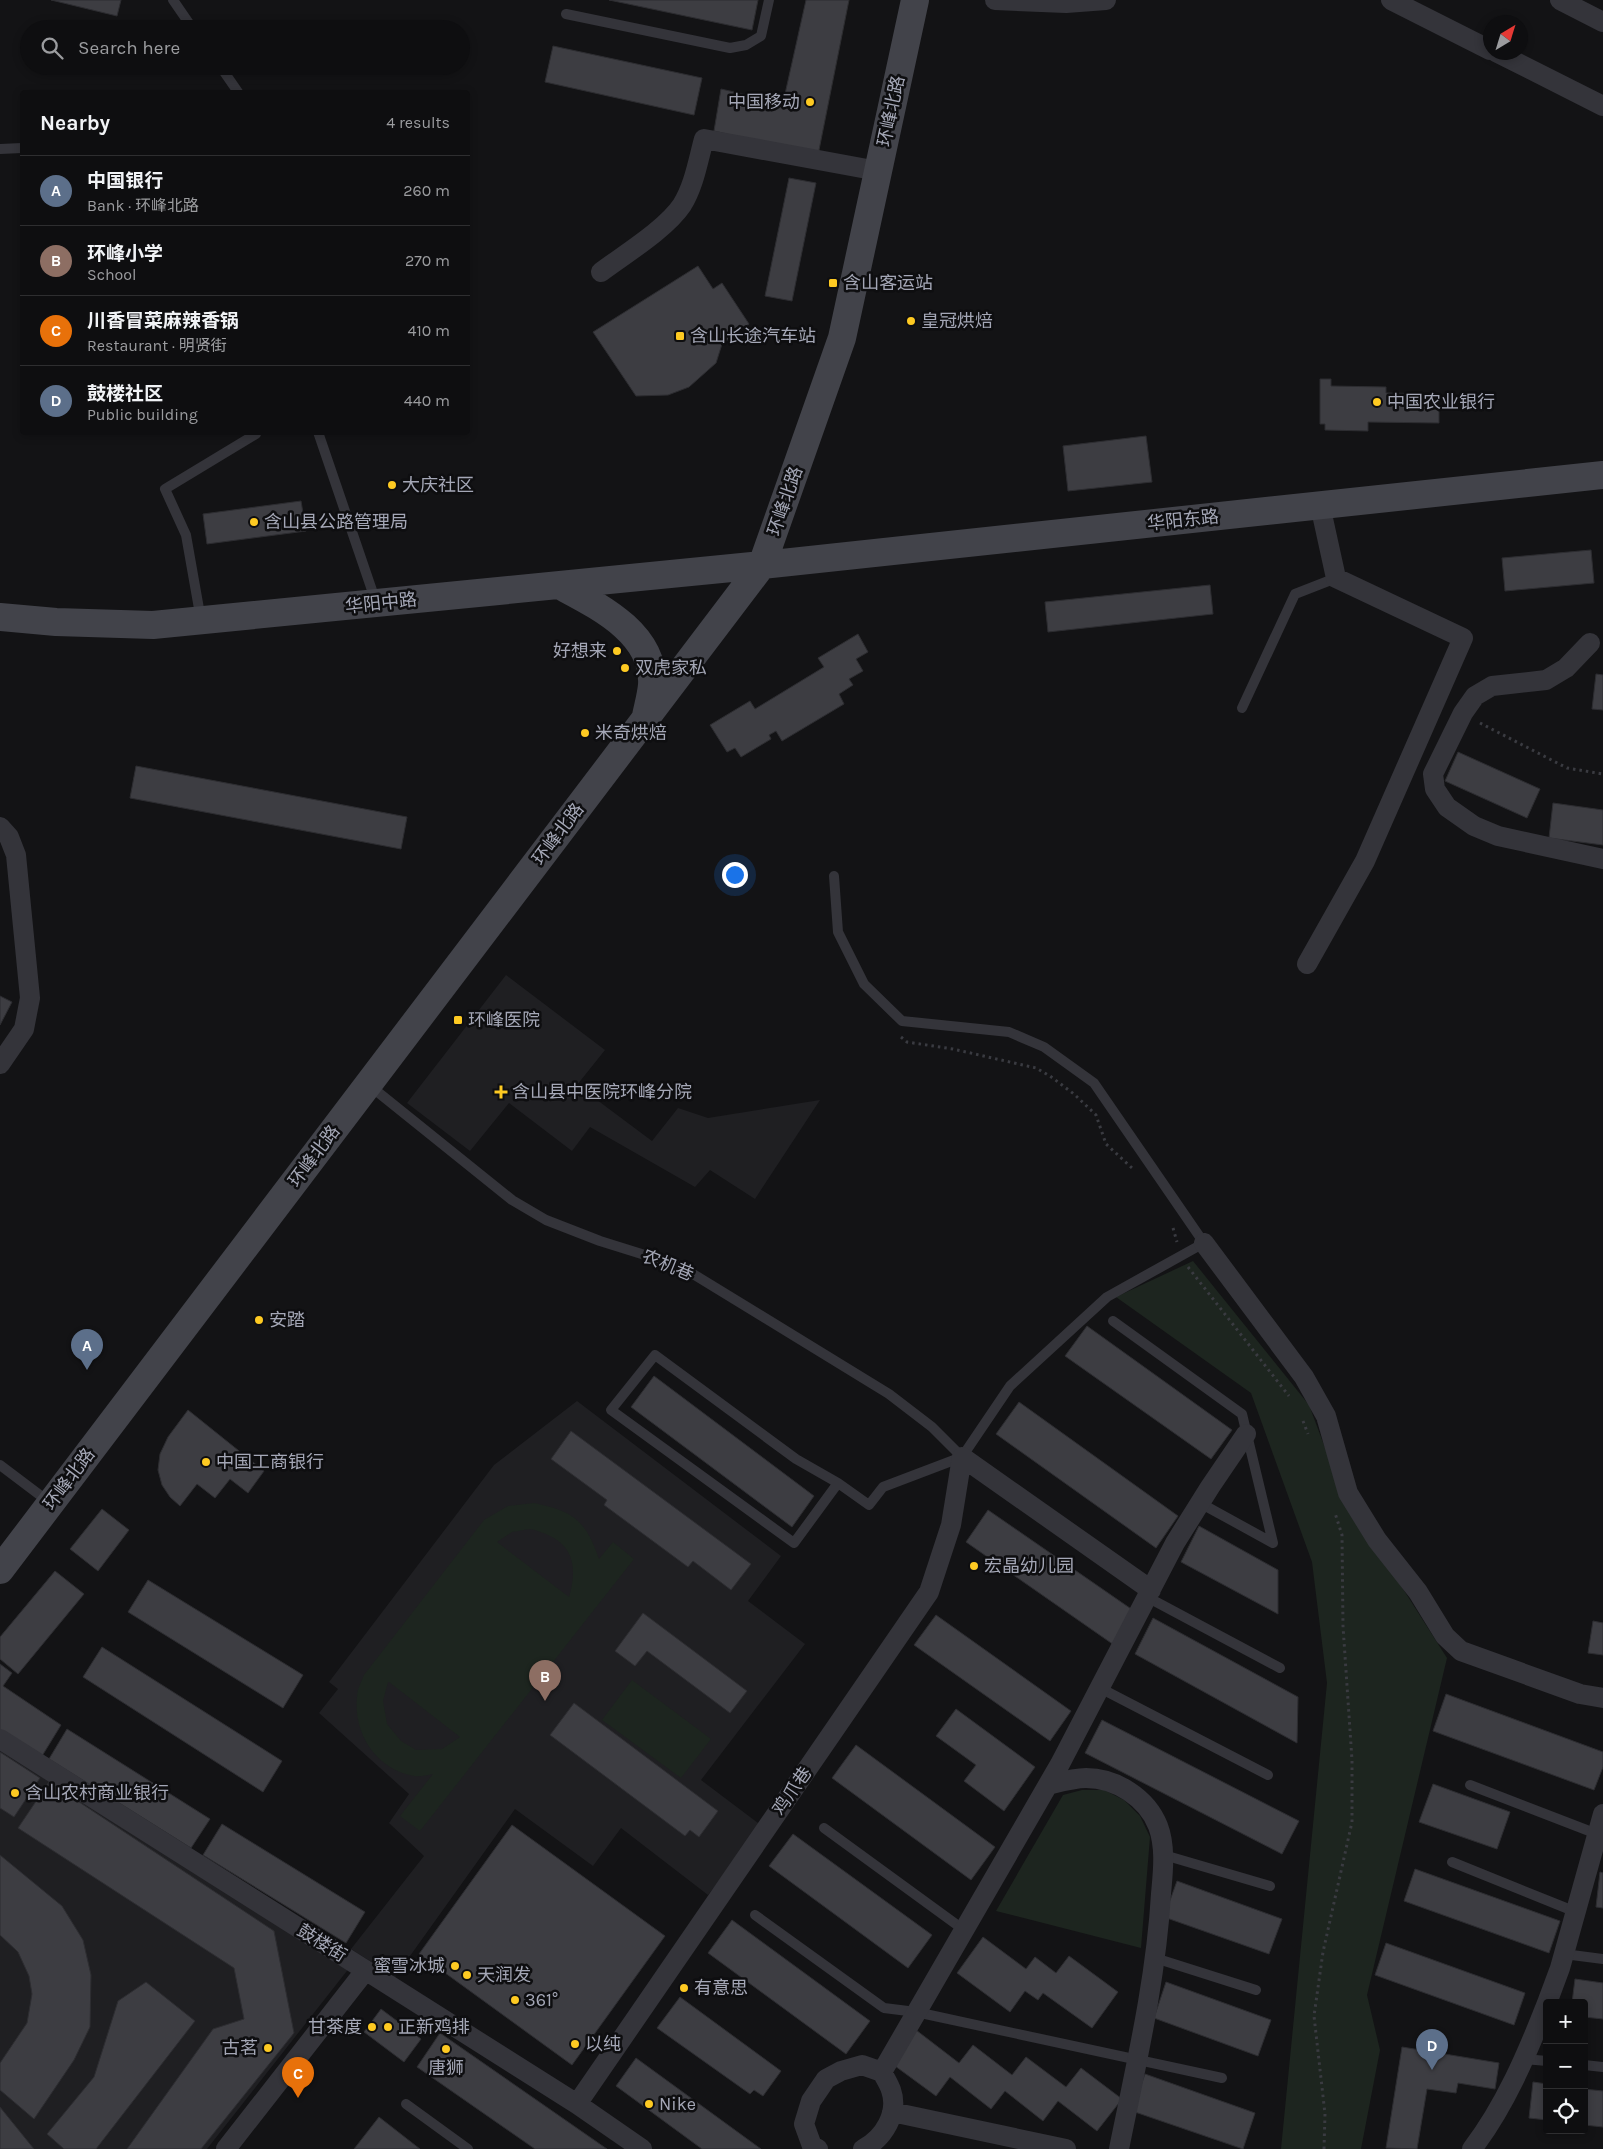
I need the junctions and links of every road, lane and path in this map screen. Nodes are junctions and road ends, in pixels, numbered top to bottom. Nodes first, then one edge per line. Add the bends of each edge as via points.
1 (173, 0) edge
2 (769, 0) edge
3 (915, 0) edge
4 (996, 0) edge
5 (1106, 0) edge
6 (1391, 0) edge
7 (1560, 0) edge
8 (566, 14) dead end
9 (187, 20) edge
10 (1603, 22) edge
11 (1483, 46) edge
12 (1512, 60) edge
13 (226, 75) edge
14 (237, 90) edge
15 (1603, 106) edge
16 (20, 148) edge
17 (0, 149) edge
18 (878, 171) junction
19 (601, 272) dead end
20 (254, 435) edge
21 (319, 435) edge
22 (1603, 475) edge
23 (1320, 505) junction
24 (762, 565) junction
25 (1336, 578) junction
26 (559, 585) junction
27 (376, 603) junction
28 (0, 617) edge
29 (201, 620) junction
30 (1590, 643) dead end
31 (1242, 708) dead end
32 (1463, 713) junction
33 (645, 719) junction
34 (1603, 774) edge
35 (0, 827) edge
36 (1603, 859) edge
37 (834, 876) dead end
38 (1307, 964) dead end
39 (0, 1064) edge
40 (368, 1084) junction
41 (1204, 1243) junction
42 (1113, 1321) dead end
43 (1246, 1434) junction
44 (962, 1457) junction
45 (0, 1465) edge
46 (838, 1483) junction
47 (50, 1503) junction
48 (1200, 1503) junction
49 (0, 1570) edge
50 (1149, 1594) junction
51 (1280, 1668) dead end
52 (1100, 1688) junction
53 (1603, 1698) edge
54 (0, 1739) edge
55 (1268, 1775) dead end
56 (1048, 1784) junction
57 (1470, 1785) dead end
58 (1603, 1814) edge
59 (824, 1828) dead end
60 (1598, 1843) edge
61 (1164, 1855) junction
62 (1452, 1862) dead end
63 (1270, 1886) dead end
64 (1576, 1912) junction
65 (755, 1915) dead end
66 (964, 1930) junction
67 (1564, 1954) junction
68 (1155, 1958) junction
69 (1603, 1959) edge
70 (365, 1970) junction
71 (1256, 1990) dead end
72 (1548, 1999) edge
73 (916, 2012) junction
74 (1543, 2013) edge
75 (1137, 2059) junction
76 (1524, 2059) junction
77 (1543, 2061) edge
78 (1588, 2066) edge
79 (1603, 2068) edge
80 (882, 2072) junction
81 (1222, 2078) dead end
82 (406, 2104) dead end
83 (577, 2104) junction
84 (892, 2112) junction
85 (813, 2148) edge
86 (226, 2149) edge
87 (468, 2149) edge
88 (642, 2149) edge
89 (863, 2149) edge
90 (1066, 2149) edge
91 (1119, 2149) edge
92 (1472, 2149) edge

1 - 9 lane
2 - 8 lane via 761,36 746,45 730,48
3 - 18 main road, 环峰北路
4 - 5 street via 1066,4
6 - 11 street
7 - 10 street
12 - 15 street
13 - 14 lane
16 - 17 lane
18 - 19 street via 704,139 683,204 672,218
18 - 24 main road, 环峰北路 via 842,338
20 - 29 lane via 165,489 186,535
21 - 27 lane
22 - 23 main road, 华阳东路
23 - 24 main road, 华阳东路
23 - 25 street
24 - 26 main road, 华阳中路
24 - 33 main road, 环峰北路
25 - 31 lane via 1295,594
25 - 38 street via 1463,638 1365,861
26 - 27 main road, 华阳中路
26 - 33 main road via 602,608 641,645 648,660 652,685
27 - 29 main road, 华阳中路
28 - 29 main road, 华阳中路 via 153,625
30 - 32 street via 1566,668 1546,680 1492,686 1475,696
32 - 34 path via 1567,768
32 - 36 street via 1433,774 1434,789 1447,806 1474,826 1498,836
33 - 40 main road, 环峰北路
35 - 39 street via 9,837 16,855 30,998 24,1029
37 - 41 lane via 838,932 864,984 902,1021 1009,1032 1044,1047 1094,1083
40 - 44 lane, 农机巷 via 512,1200 555,1224 680,1266 889,1394 932,1427
40 - 47 main road, 环峰北路
41 - 44 lane via 1107,1297 1010,1386
41 - 53 street via 1304,1377 1326,1416 1348,1493 1445,1636 1462,1650 1580,1694
42 - 43 lane via 1242,1414
43 - 48 street
43 - 48 lane via 1273,1543
44 - 46 lane via 884,1487 869,1505
44 - 50 street
44 - 83 street, 鸡爪巷 via 951,1525 929,1592
45 - 47 lane
46 - 46 lane via 796,1459 655,1355 610,1410 794,1543
47 - 49 main road, 环峰北路
48 - 50 street
50 - 51 lane
50 - 52 street
52 - 55 lane
52 - 56 street
54 - 70 street, 鼓楼街
56 - 61 street via 1086,1778 1108,1781 1129,1791 1145,1806 1158,1826
56 - 66 street
57 - 60 lane
58 - 60 street
59 - 66 lane
60 - 64 street
61 - 63 lane
61 - 68 street
62 - 64 lane
64 - 67 street
65 - 73 lane via 884,2008
66 - 73 street
67 - 69 lane
67 - 72 street
68 - 71 lane
68 - 75 street
70 - 83 street, 鼓楼街
70 - 86 street
73 - 75 lane
73 - 80 street
74 - 76 street
75 - 81 lane
75 - 91 street
76 - 77 lane
76 - 92 street via 1488,2128
78 - 79 lane
80 - 84 street via 891,2091
80 - 85 street via 862,2065 826,2079 811,2101 804,2124
82 - 87 lane
83 - 88 street, 鼓楼街
84 - 89 street via 886,2129
84 - 90 street

